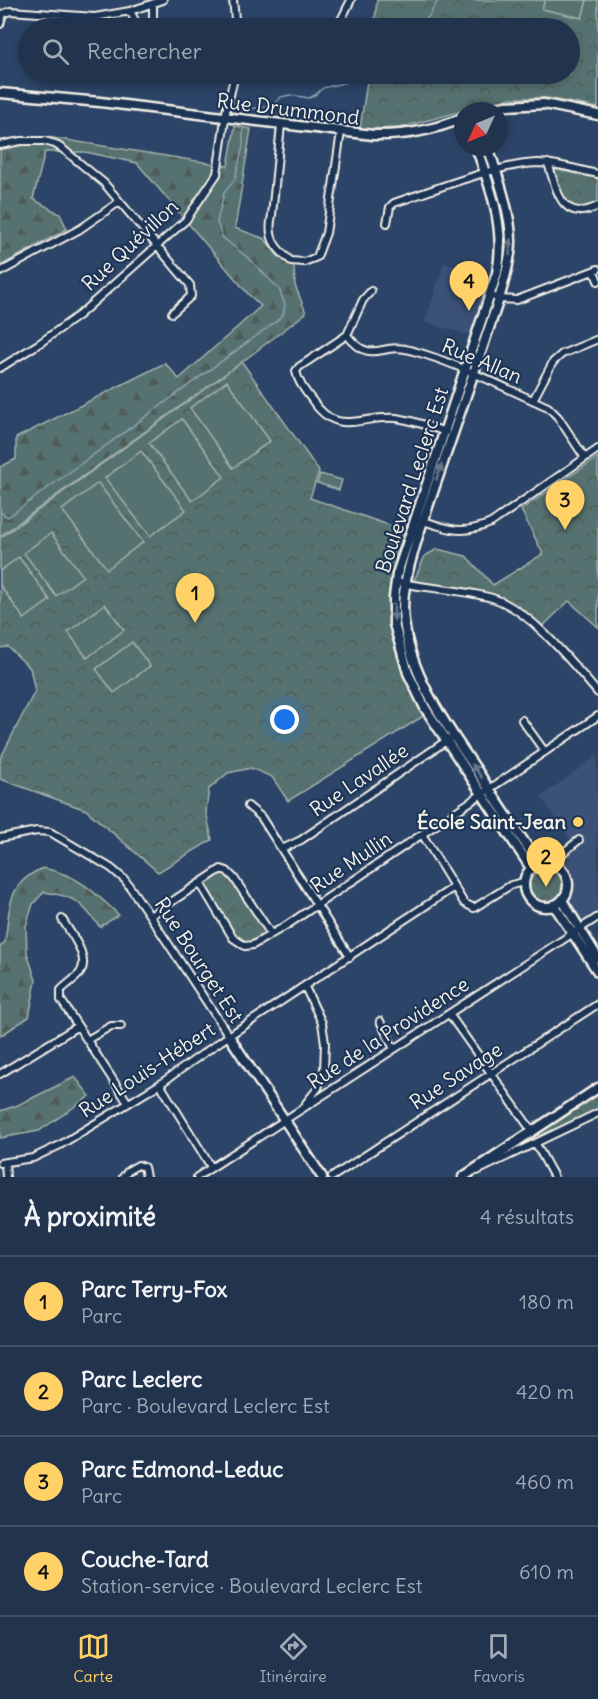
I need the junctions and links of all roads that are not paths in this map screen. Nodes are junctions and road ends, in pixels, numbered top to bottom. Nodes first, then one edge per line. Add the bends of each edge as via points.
1 (163, 0) edge
2 (233, 0) edge
3 (351, 0) edge
4 (153, 4) junction
5 (130, 11) junction
6 (134, 18) edge
7 (153, 18) edge
8 (235, 18) edge
9 (342, 18) edge
10 (0, 24) edge
11 (233, 84) edge
12 (0, 93) edge
13 (508, 106) edge
14 (598, 115) edge
15 (225, 118) junction
16 (454, 121) edge
17 (281, 125) junction
18 (341, 132) junction
19 (0, 145) edge
20 (479, 156) edge
21 (491, 156) edge
22 (548, 164) junction
23 (496, 171) junction
24 (486, 174) junction
25 (598, 174) edge
26 (119, 202) junction
27 (598, 206) edge
28 (387, 223) dead end
29 (158, 247) junction
30 (596, 270) edge
31 (0, 272) edge
32 (598, 281) edge
33 (372, 291) dead end
34 (489, 295) junction
35 (499, 299) junction
36 (172, 313) dead end
37 (347, 335) junction
38 (598, 339) edge
39 (0, 368) edge
40 (465, 369) junction
41 (474, 373) junction
42 (533, 400) junction
43 (443, 431) junction
44 (453, 434) junction
45 (598, 449) edge
46 (585, 458) junction
47 (418, 519) junction
48 (401, 583) junction
49 (597, 690) edge
50 (598, 716) edge
51 (522, 720) dead end
52 (450, 738) junction
53 (544, 752) junction
54 (486, 792) junction
55 (248, 806) dead end
56 (422, 834) junction
57 (0, 838) edge
58 (579, 840) dead end
59 (282, 849) junction
60 (554, 864) junction
61 (535, 866) junction
62 (524, 882) junction
63 (200, 883) junction
64 (454, 887) junction
65 (562, 900) junction
66 (317, 903) junction
67 (554, 905) junction
68 (150, 915) junction
69 (598, 917) edge
70 (63, 919) dead end
71 (577, 931) junction
72 (271, 934) junction
73 (350, 957) junction
74 (598, 958) edge
75 (598, 972) edge
76 (305, 987) junction
77 (598, 1004) edge
78 (449, 1014) junction
79 (380, 1021) dead end
80 (78, 1026) junction
81 (121, 1026) dead end
82 (229, 1036) junction
83 (87, 1040) junction
84 (393, 1048) junction
85 (491, 1073) junction
86 (0, 1074) edge
87 (160, 1084) junction
88 (598, 1088) edge
89 (128, 1103) junction
90 (303, 1107) junction
91 (598, 1113) edge
92 (284, 1120) junction
93 (532, 1131) junction
94 (536, 1144) junction
95 (2, 1163) edge
96 (211, 1167) junction
97 (6, 1177) edge
98 (123, 1177) edge
99 (146, 1177) edge
100 (196, 1177) edge
101 (322, 1177) edge
102 (332, 1177) edge
103 (464, 1177) edge
104 (554, 1177) edge

1 - 4 street
2 - 8 street
3 - 9 street
4 - 5 street
4 - 7 street
5 - 6 street
5 - 10 street via 95,16 10,11 3,14
11 - 15 street, Rue Quévillon
12 - 15 street, Rue Drummond
13 - 14 street via 544,104
15 - 17 street, Rue Drummond
15 - 29 street, Rue Quévillon via 217,174 180,227
16 - 18 street, Rue Drummond via 393,136
17 - 18 street, Rue Drummond
17 - 18 street via 269,228 271,239 291,261 317,257 326,233
19 - 26 street via 21,141 55,144 104,183
20 - 24 street, Boulevard Leclerc Est
21 - 23 street, Boulevard Leclerc Est
22 - 23 street
22 - 25 street
22 - 27 street via 562,202 571,211 581,213
23 - 24 street
35 -> 23 street, Boulevard Leclerc Est via 511,242
24 - 28 street via 394,203
24 - 34 street, Boulevard Leclerc Est via 501,242
26 - 29 street
26 - 31 street via 80,229
29 - 36 street via 190,285 191,296
29 - 39 street, Rue Quévillon via 79,315
30 - 32 street
30 - 35 street via 517,300
33 - 37 street via 363,300
34 - 35 street
34 - 40 street, Boulevard Leclerc Est
35 - 41 street, Boulevard Leclerc Est
37 - 40 street, Rue Allan via 364,350 408,349
37 - 43 street via 296,371 297,379 319,411 346,424 395,418
38 - 42 street via 562,354 553,362
40 - 41 street, Rue Allan
40 - 43 street, Boulevard Leclerc Est
41 - 42 street, Rue Allan
41 - 44 street, Boulevard Leclerc Est
42 - 46 street, Rue Allan via 554,412
43 - 44 street
43 - 47 street, Boulevard Leclerc Est
47 -> 44 street, Boulevard Leclerc Est
45 - 46 street
46 - 47 street via 491,523 474,530 449,530
47 - 48 street, Boulevard Leclerc Est
48 - 49 street via 492,598 513,606
48 - 52 street, Boulevard Leclerc Est via 394,597 394,624 408,673
50 - 53 street, Rue Mullin
51 - 53 street
52 - 54 street, Boulevard Leclerc Est
52 - 59 street, Rue Lavallée
53 - 54 street, Rue Mullin
54 - 56 street, Rue Mullin
54 - 61 street, Boulevard Leclerc Est
55 - 59 street via 261,817
56 - 64 street
56 - 66 street, Rue Mullin
57 - 68 street, Rue Bourget Est via 37,831 53,834 111,868 125,880
58 - 60 street
59 - 66 street
60 - 61 street
60 - 65 street via 567,878
61 - 62 street
62 - 64 street via 511,885 474,908 464,903
62 - 67 street via 530,900 544,907
63 - 68 street
63 - 72 street, Rue Mullin via 239,943 249,946
63 - 72 street via 221,869 227,871
64 - 73 street, Rue Louis-Hébert
65 - 67 street
65 - 71 street
66 - 72 street, Rue Mullin
66 - 73 street
67 - 71 street
68 - 82 street, Rue Bourget Est
69 - 71 street, Rue de la Providence
70 - 80 street via 84,962 81,972 62,990 61,1000
71 - 74 street
71 - 75 street
71 - 78 street, Rue de la Providence
73 - 76 street, Rue Louis-Hébert
76 - 82 street, Rue Louis-Hébert
76 - 90 street via 322,1023 325,1043 324,1071 318,1088
77 - 85 street, Rue Savage
78 - 84 street, Rue de la Providence
78 - 85 street
79 - 84 street
80 - 83 street
80 - 86 street
81 - 83 street via 111,1026
82 - 87 street, Rue Louis-Hébert
82 - 92 street, Rue Bourget Est
83 - 89 street
84 - 90 street, Rue de la Providence
85 - 93 street
85 - 102 street, Rue Savage
87 - 89 street, Rue Louis-Hébert
87 - 96 street
88 - 93 street
89 - 95 street, Rue Louis-Hébert via 33,1158
90 - 92 street, Rue de la Providence
91 - 94 street
92 - 96 street, Rue de la Providence
92 - 101 street, Rue Bourget Est
93 - 103 street
94 - 103 street
94 - 104 street
95 - 97 street
96 - 100 street, Rue de la Providence
98 - 99 street via 138,1165 144,1167

